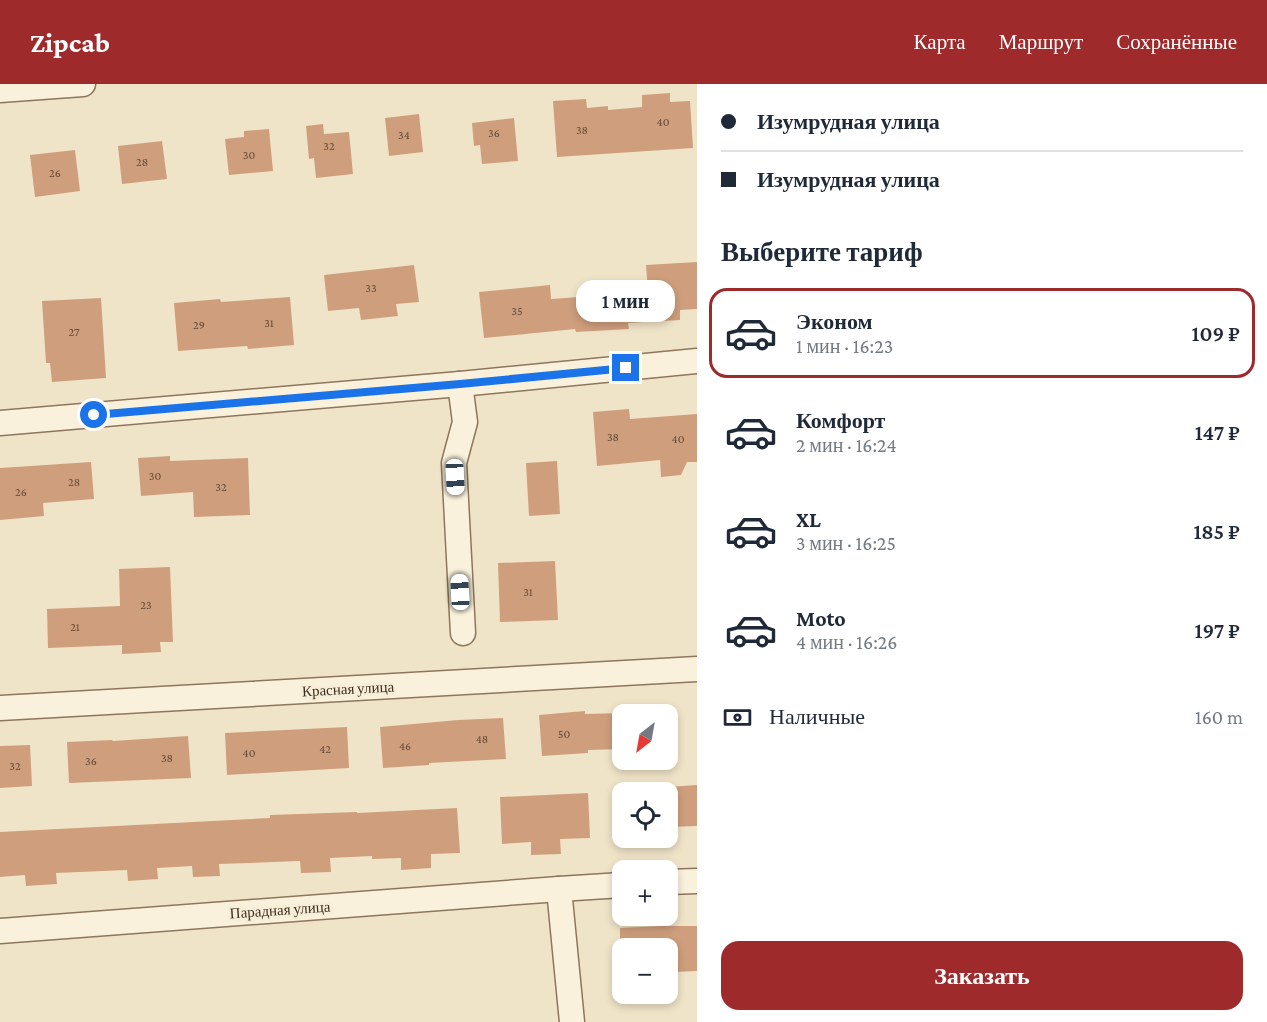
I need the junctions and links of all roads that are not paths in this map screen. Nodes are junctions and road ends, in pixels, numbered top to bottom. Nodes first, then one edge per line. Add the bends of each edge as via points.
1 (83, 84) edge
2 (0, 90) edge
3 (697, 361) edge
4 (460, 384) junction
5 (0, 423) edge
6 (463, 633) dead end
7 (697, 669) edge
8 (0, 708) edge
9 (697, 881) edge
10 (678, 882) edge
11 (612, 885) edge
12 (559, 888) junction
13 (0, 931) edge
14 (572, 1022) edge

1 - 2 street
3 - 4 street
4 - 5 street
4 - 6 street via 465,422 454,463
7 - 8 street, Красная улица
9 - 10 street
11 - 12 street, Парадная улица
12 - 13 street, Парадная улица
12 - 14 street

